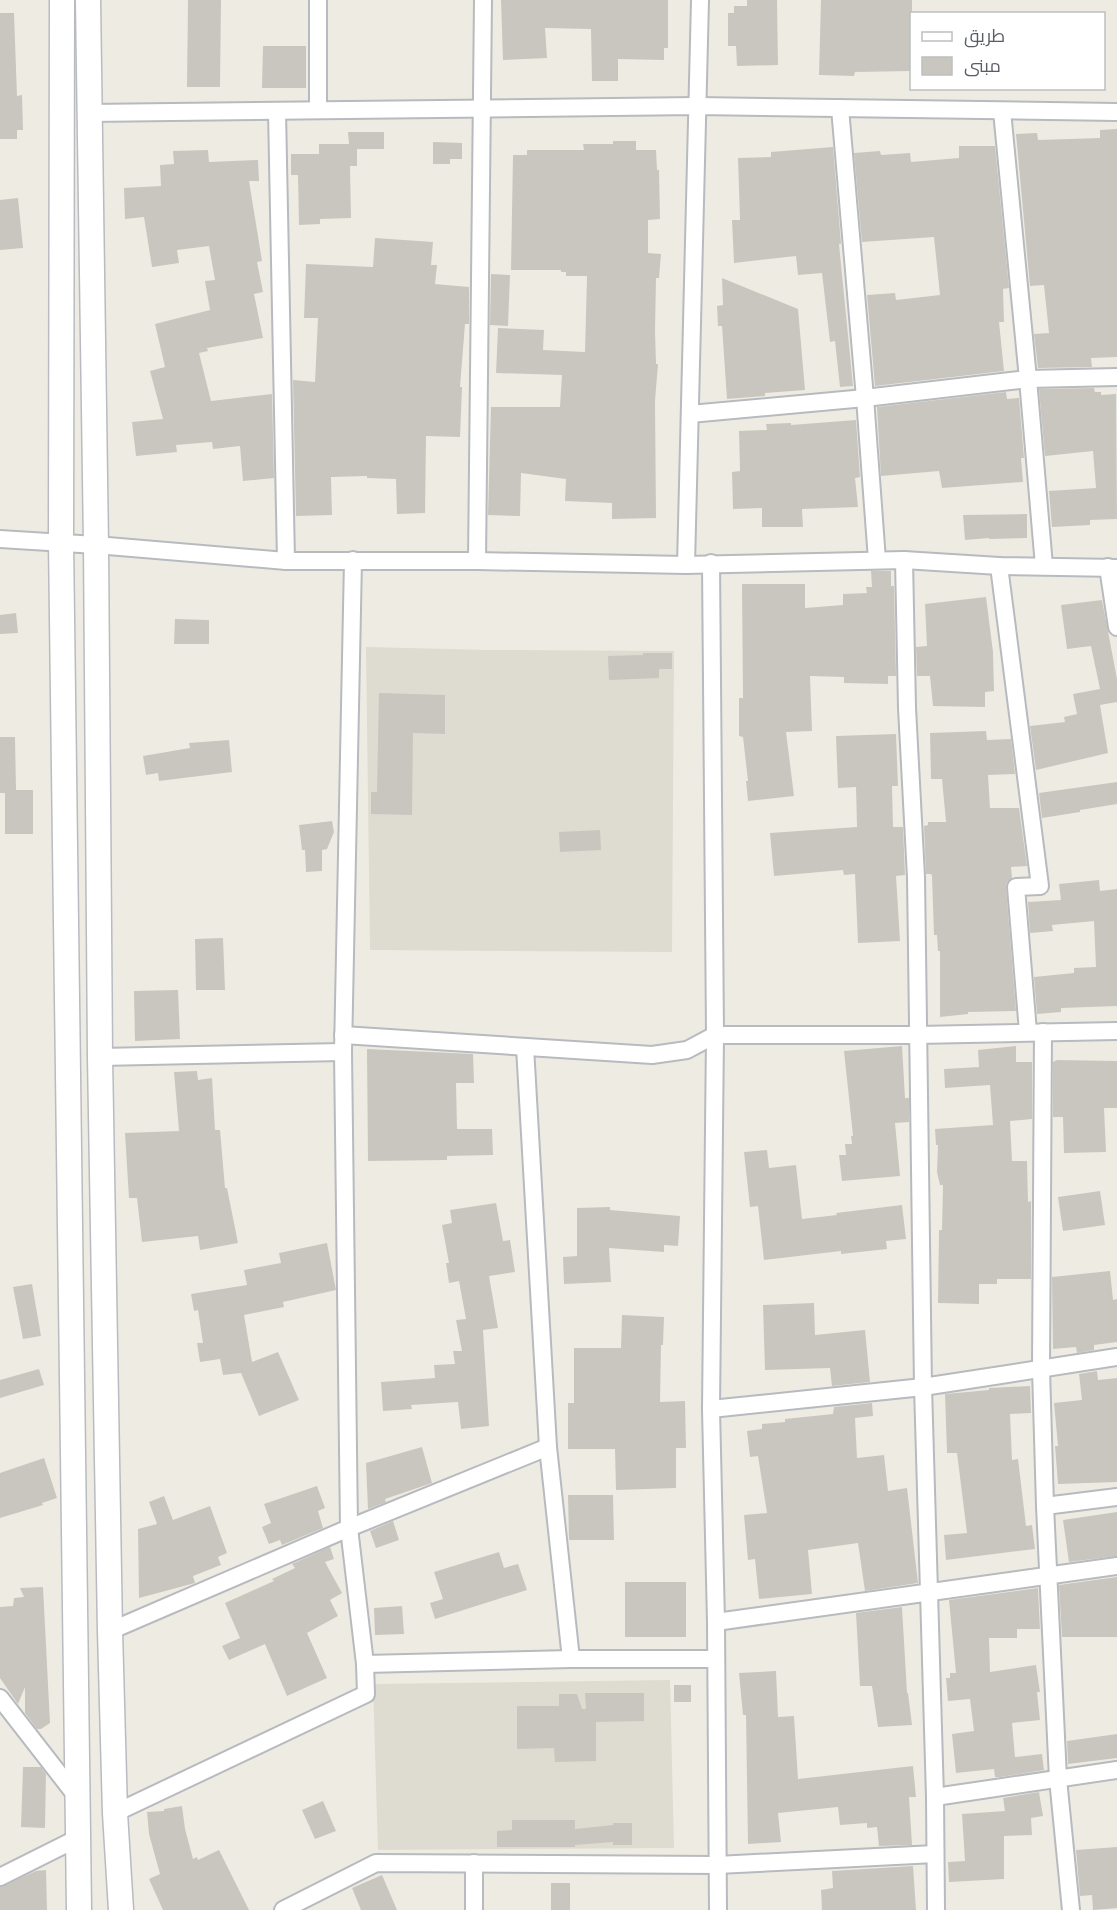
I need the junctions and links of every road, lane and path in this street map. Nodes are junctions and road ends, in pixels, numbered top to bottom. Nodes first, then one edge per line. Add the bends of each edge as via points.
1 (62, 0) edge
2 (88, 0) edge
3 (318, 0) edge
4 (483, 0) edge
5 (700, 0) edge
6 (697, 106) junction
7 (840, 108) junction
8 (318, 109) junction
9 (483, 109) junction
10 (277, 111) junction
11 (1002, 111) junction
12 (1117, 112) edge
13 (89, 113) junction
14 (1117, 377) edge
15 (1028, 379) junction
16 (865, 398) junction
17 (690, 414) junction
18 (0, 539) edge
19 (61, 542) junction
20 (96, 545) junction
21 (353, 560) junction
22 (877, 560) junction
23 (904, 560) junction
24 (286, 561) junction
25 (477, 561) junction
26 (711, 563) junction
27 (686, 565) junction
28 (999, 566) junction
29 (1044, 566) junction
30 (1112, 568) edge
31 (1117, 627) edge
32 (1117, 1031) edge
33 (1036, 1032) junction
34 (343, 1035) junction
35 (715, 1035) junction
36 (917, 1035) junction
37 (525, 1047) junction
38 (343, 1052) junction
39 (100, 1057) junction
40 (1117, 1357) edge
41 (1041, 1369) junction
42 (923, 1387) junction
43 (711, 1408) junction
44 (548, 1447) junction
45 (1117, 1497) edge
46 (1045, 1506) junction
47 (349, 1528) junction
48 (1117, 1566) edge
49 (1047, 1576) junction
50 (928, 1593) junction
51 (716, 1622) junction
52 (110, 1631) junction
53 (571, 1659) junction
54 (716, 1659) junction
55 (365, 1664) junction
56 (0, 1698) edge
57 (1117, 1770) edge
58 (1058, 1779) junction
59 (77, 1797) junction
60 (935, 1797) junction
61 (115, 1813) junction
62 (78, 1838) junction
63 (935, 1854) junction
64 (474, 1863) junction
65 (717, 1865) junction
66 (0, 1877) edge
67 (79, 1910) edge
68 (121, 1910) edge
69 (283, 1910) edge
70 (474, 1910) edge
71 (717, 1910) edge
72 (936, 1910) edge
73 (1071, 1910) edge

1 - 19 street
2 - 13 street
3 - 8 street
4 - 9 street
5 - 6 street
6 - 7 street
6 - 9 street
6 - 17 street
7 - 11 street
7 - 16 street
8 - 9 street
8 - 10 street
9 - 25 street
10 - 13 street
10 - 24 street
11 - 12 street
11 - 15 street
13 - 20 street
14 - 15 street
15 - 16 street
15 - 29 street
16 - 17 street
16 - 22 street
17 - 27 street
18 - 19 street
19 - 20 street
19 - 59 street
20 - 24 street
20 - 39 street
21 - 24 street
21 - 25 street
21 - 34 street
22 - 23 street
22 - 26 street
23 - 28 street
23 - 36 street via 916,877
25 - 27 street
26 - 27 street
26 - 35 street
28 - 29 street
28 - 33 street via 1040,886 1016,887
29 - 30 street
30 - 31 street
32 - 33 street
33 - 36 street
33 - 41 street
34 - 37 street
34 - 38 street
35 - 36 street
35 - 37 street via 687,1050 652,1055
35 - 43 street
36 - 42 street
37 - 44 street
38 - 39 street
38 - 47 street
39 - 52 street
40 - 41 street
41 - 42 street
41 - 46 street
42 - 43 street
42 - 50 street
43 - 51 street
44 - 47 street
44 - 53 street
45 - 46 street
46 - 49 street
47 - 52 street
47 - 55 street
48 - 49 street
49 - 50 street
49 - 58 street
50 - 51 street
50 - 60 street
51 - 54 street
52 - 61 street
53 - 54 street
53 - 55 street
54 - 65 street
55 - 61 street via 366,1694
56 - 59 street
57 - 58 street
58 - 60 street
58 - 73 street
59 - 62 street
60 - 63 street
61 - 68 street
62 - 66 street
62 - 67 street
63 - 65 street
63 - 72 street
64 - 65 street
64 - 69 street via 376,1863
64 - 70 street
65 - 71 street

